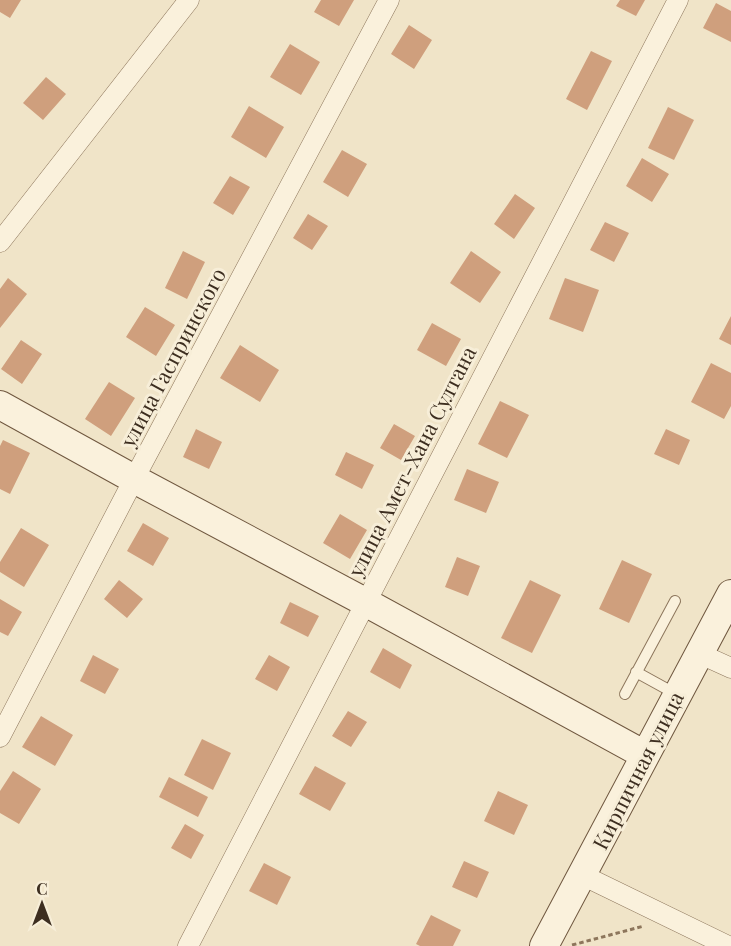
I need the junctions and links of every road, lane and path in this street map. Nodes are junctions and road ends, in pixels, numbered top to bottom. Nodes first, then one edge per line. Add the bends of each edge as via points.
1 (189, 0) edge
2 (389, 0) edge
3 (678, 0) edge
4 (0, 242) edge
5 (0, 405) edge
6 (134, 479) junction
7 (731, 594) edge
8 (675, 601) dead end
9 (365, 602) junction
10 (698, 653) junction
11 (731, 668) edge
12 (636, 672) junction
13 (625, 694) dead end
14 (677, 694) junction
15 (0, 737) edge
16 (645, 755) junction
17 (582, 875) junction
18 (672, 919) junction
19 (188, 946) edge
20 (544, 946) edge
21 (567, 946) edge
22 (728, 946) edge

1 - 4 street
2 - 6 street, улица Гаспринского
3 - 9 street, улица Амет-Хана Султана
5 - 6 street
6 - 9 street
6 - 15 street, улица Гаспринского
7 - 10 street, Кирпичная улица
8 - 12 lane
9 - 16 street
9 - 19 street, улица Амет-Хана Султана
10 - 11 street
10 - 14 street, Кирпичная улица
12 - 13 lane
12 - 14 lane
14 - 16 street, Кирпичная улица
16 - 17 street, Кирпичная улица
17 - 18 street
17 - 20 street, Кирпичная улица
18 - 21 path
18 - 22 street

